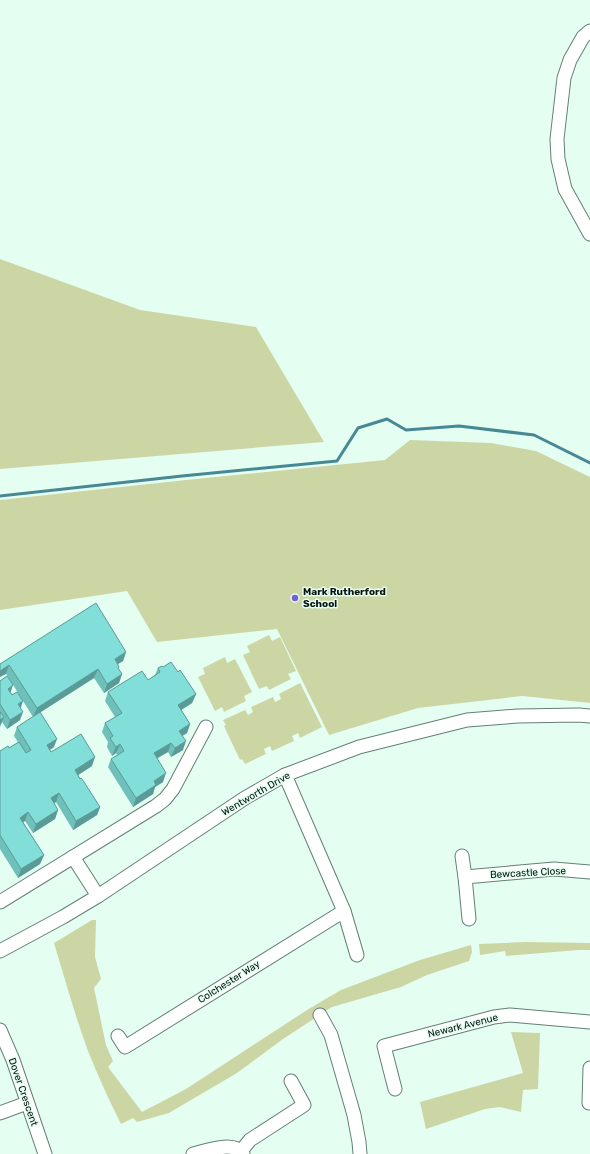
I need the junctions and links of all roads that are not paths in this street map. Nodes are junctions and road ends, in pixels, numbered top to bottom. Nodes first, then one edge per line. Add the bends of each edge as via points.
1 (590, 30) edge
2 (590, 234) edge
3 (590, 716) edge
4 (206, 727) dead end
5 (285, 775) junction
6 (462, 856) dead end
7 (73, 857) junction
8 (590, 872) edge
9 (465, 877) junction
10 (98, 896) junction
11 (0, 902) edge
12 (344, 910) junction
13 (469, 919) dead end
14 (0, 951) edge
15 (357, 956) dead end
16 (320, 1016) dead end
17 (590, 1022) edge
18 (0, 1030) edge
19 (118, 1036) dead end
20 (590, 1068) edge
21 (291, 1081) dead end
22 (395, 1089) dead end
23 (27, 1103) junction
24 (589, 1103) dead end
25 (0, 1113) edge
26 (242, 1152) edge
27 (45, 1154) edge
28 (193, 1154) edge
29 (360, 1154) edge

1 - 2 street via 570,60 564,78 557,139 558,159 565,190
3 - 5 street, Wentworth Drive via 518,716 467,720 359,747
4 - 7 street via 173,789 165,799
5 - 10 street, Wentworth Drive via 245,798
5 - 12 street
6 - 9 street
7 - 10 street
7 - 11 street
8 - 9 street, Bewcastle Close via 554,870
9 - 13 street
10 - 14 street, Wentworth Drive
12 - 15 street
12 - 19 street, Colchester Way via 125,1047
16 - 29 street via 331,1034 354,1115
17 - 22 street, Newark Avenue via 510,1015 384,1046
18 - 23 street, Dover Crescent
20 - 24 street
21 - 26 street via 304,1105 250,1140
23 - 25 street
23 - 27 street, Dover Crescent
26 - 28 street via 231,1147 219,1147

